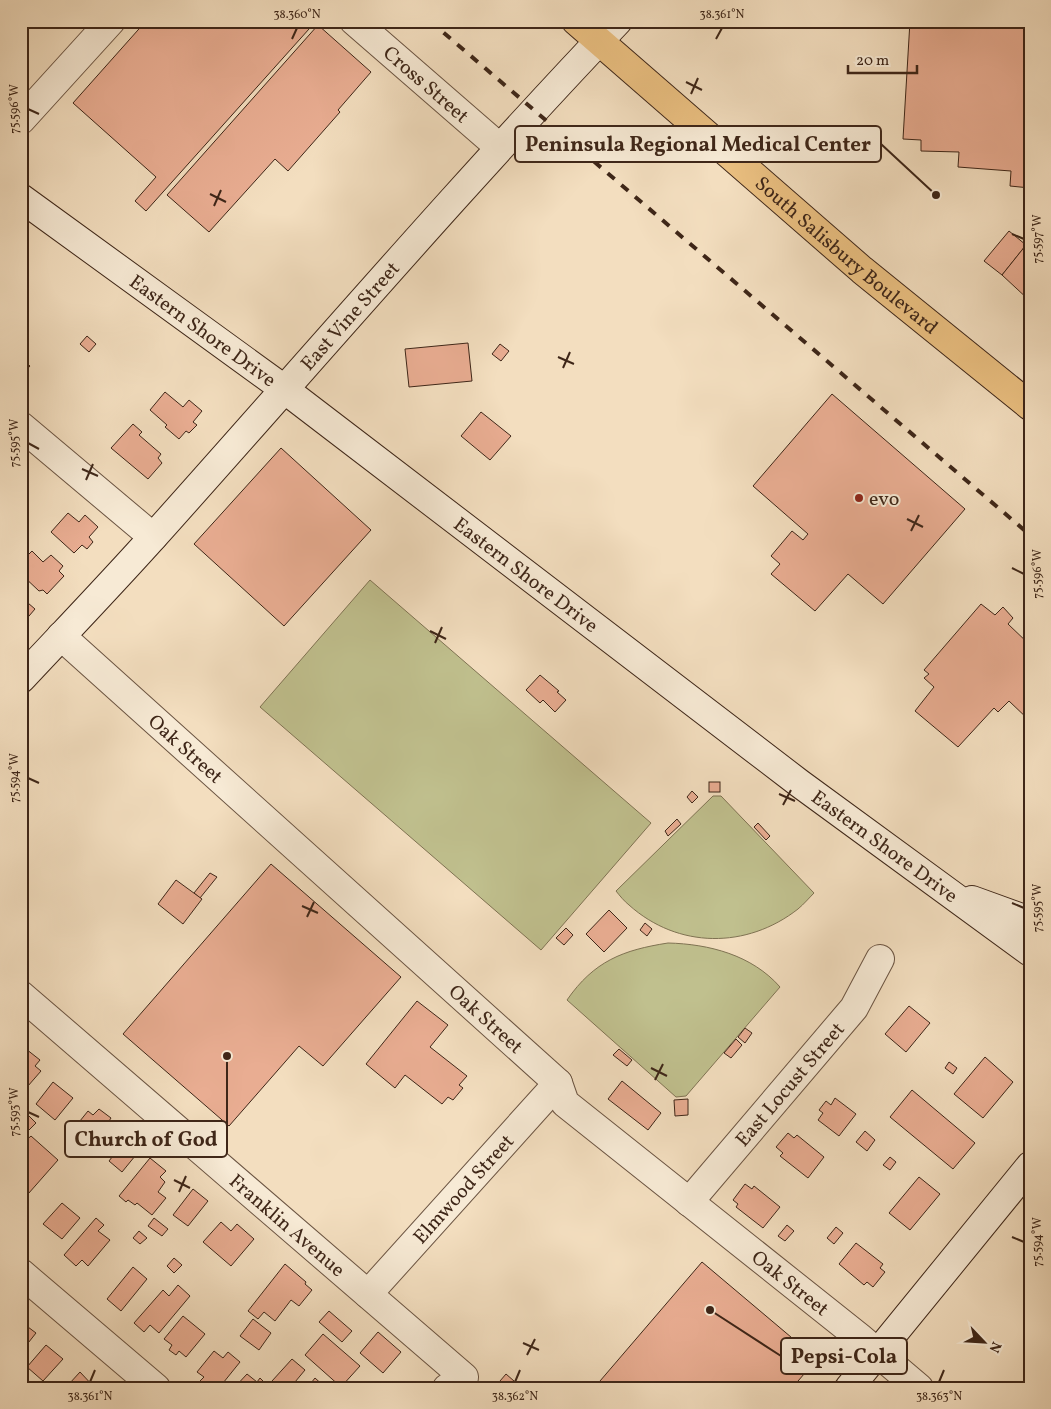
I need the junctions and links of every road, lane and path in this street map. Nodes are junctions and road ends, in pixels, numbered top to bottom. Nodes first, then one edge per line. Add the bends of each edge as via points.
1 (111, 21) edge
2 (354, 21) edge
3 (576, 21) edge
4 (618, 21) edge
5 (599, 41) junction
6 (21, 120) edge
7 (499, 147) junction
8 (21, 198) edge
9 (284, 389) junction
10 (1030, 406) edge
11 (21, 426) edge
12 (153, 537) junction
13 (61, 636) junction
14 (21, 679) edge
15 (1023, 937) edge
16 (880, 959) dead end
17 (1030, 964) edge
18 (21, 995) edge
19 (558, 1083) junction
20 (1030, 1166) edge
21 (689, 1202) junction
22 (21, 1273) edge
23 (368, 1294) junction
24 (878, 1353) junction
25 (455, 1382) edge
26 (156, 1388) edge
27 (849, 1388) edge
28 (919, 1388) edge

1 - 6 street
2 - 7 street, Cross Street
3 - 5 main road, South Salisbury Boulevard
4 - 5 street, East Vine Street
5 - 7 street, East Vine Street
5 - 10 main road, South Salisbury Boulevard via 862,270
7 - 9 street, East Vine Street
8 - 9 street, Eastern Shore Drive
9 - 12 street, East Vine Street
9 - 15 street, Eastern Shore Drive via 943,890
11 - 12 street
12 - 13 street, East Vine Street
13 - 14 street, East Vine Street
13 - 19 street, Oak Street
15 - 17 street, Eastern Shore Drive
16 - 21 street, East Locust Street via 854,1008
18 - 23 street, Franklin Avenue
19 - 21 street, Oak Street via 565,1103
19 - 23 street, Elmwood Street
20 - 24 street
21 - 24 street, Oak Street
22 - 26 street
23 - 25 street, Franklin Avenue
24 - 27 street
24 - 28 street, Oak Street

